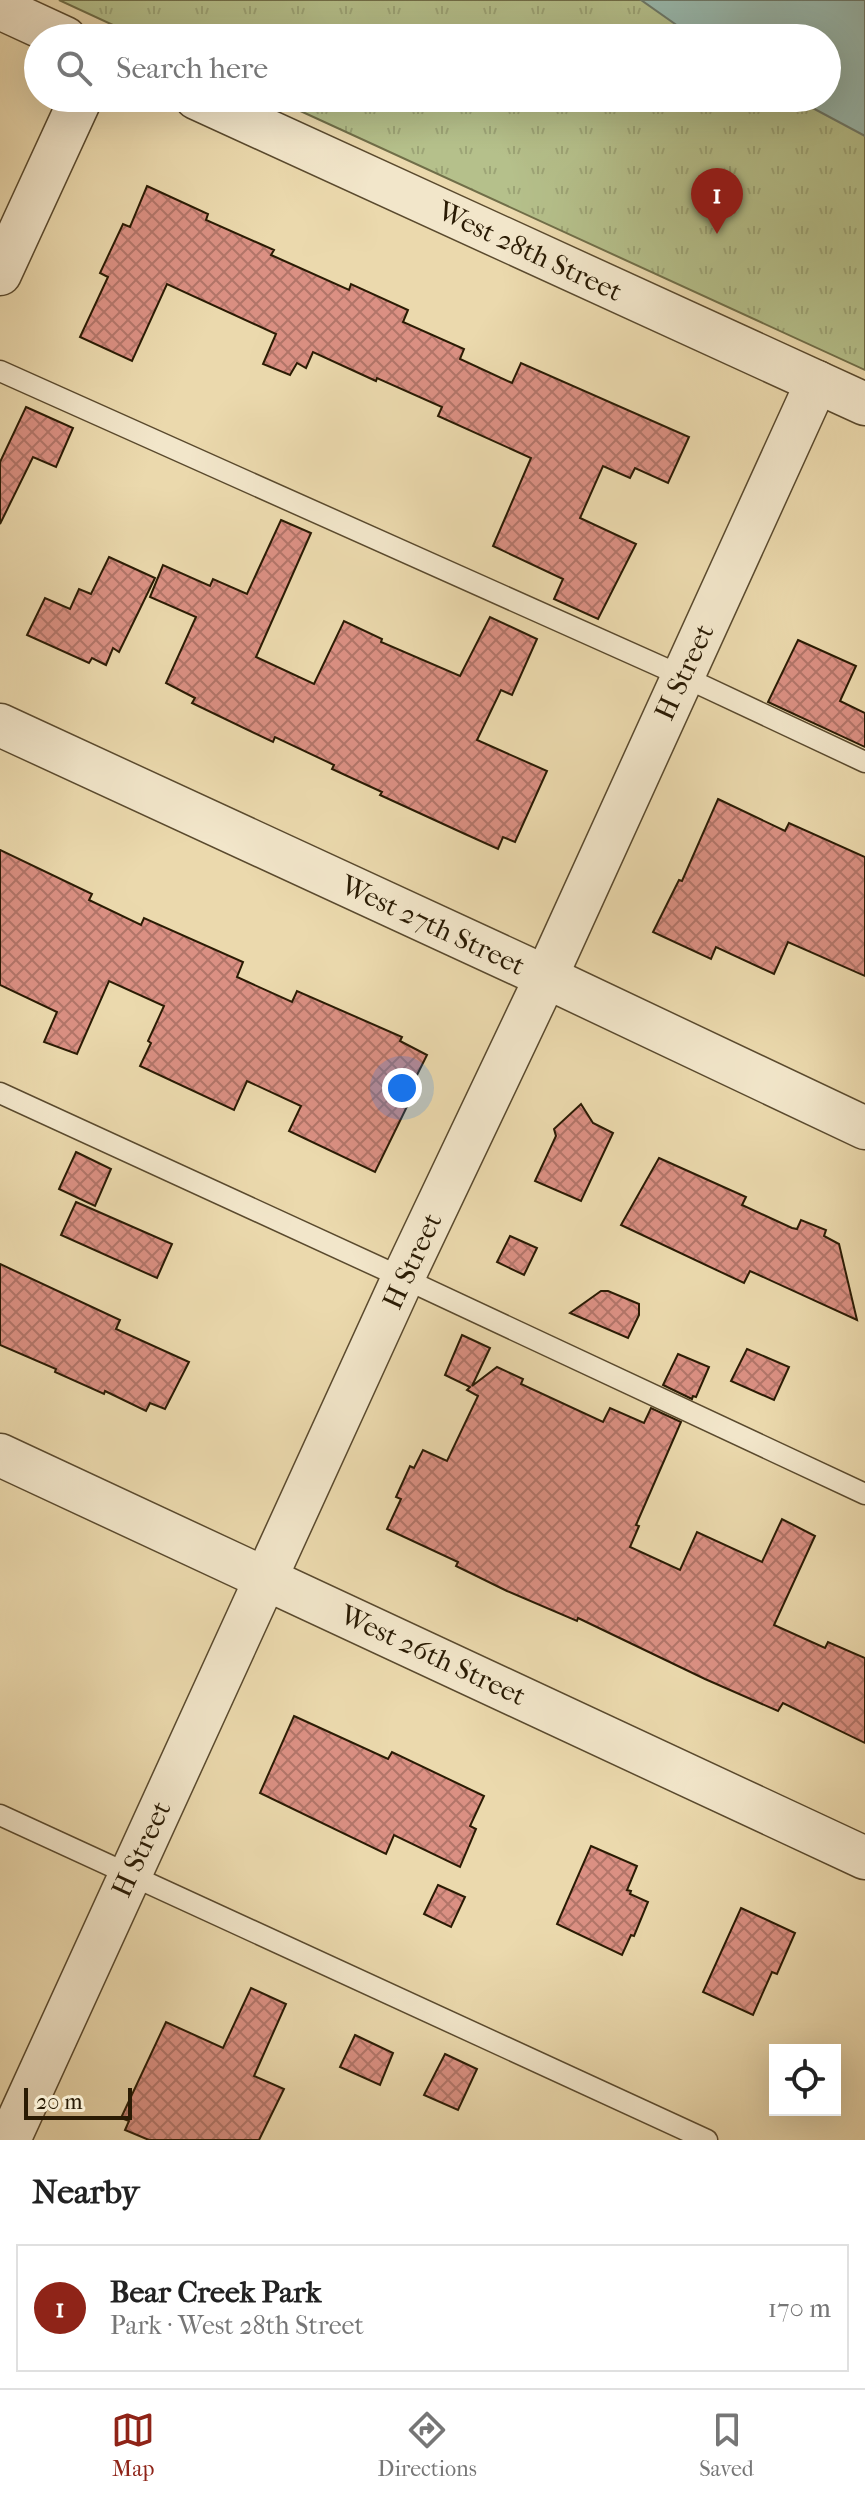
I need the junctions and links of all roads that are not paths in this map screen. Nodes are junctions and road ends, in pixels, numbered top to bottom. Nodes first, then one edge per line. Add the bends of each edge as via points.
1 (0, 8) edge
2 (35, 24) edge
3 (75, 112) edge
4 (227, 112) edge
5 (0, 274) edge
6 (0, 371) edge
7 (817, 382) junction
8 (865, 404) edge
9 (682, 676) junction
10 (0, 725) edge
11 (865, 762) edge
12 (546, 977) junction
13 (0, 1093) edge
14 (865, 1128) edge
15 (403, 1278) junction
16 (0, 1455) edge
17 (865, 1494) edge
18 (267, 1577) junction
19 (0, 1815) edge
20 (865, 1858) edge
21 (130, 1873) junction
22 (9, 2140) edge
23 (707, 2140) edge

1 - 2 street
3 - 5 street
4 - 7 street, West 28th Street
6 - 9 lane
7 - 8 street, West 28th Street
7 - 9 street, H Street
9 - 11 lane
9 - 12 street, H Street
10 - 12 street, West 27th Street
12 - 14 street, West 27th Street
12 - 15 street, H Street
13 - 15 lane
15 - 17 lane
15 - 18 street, H Street
16 - 18 street, West 26th Street
18 - 20 street, West 26th Street
18 - 21 street, H Street
19 - 21 lane
21 - 22 street, H Street
21 - 23 lane

